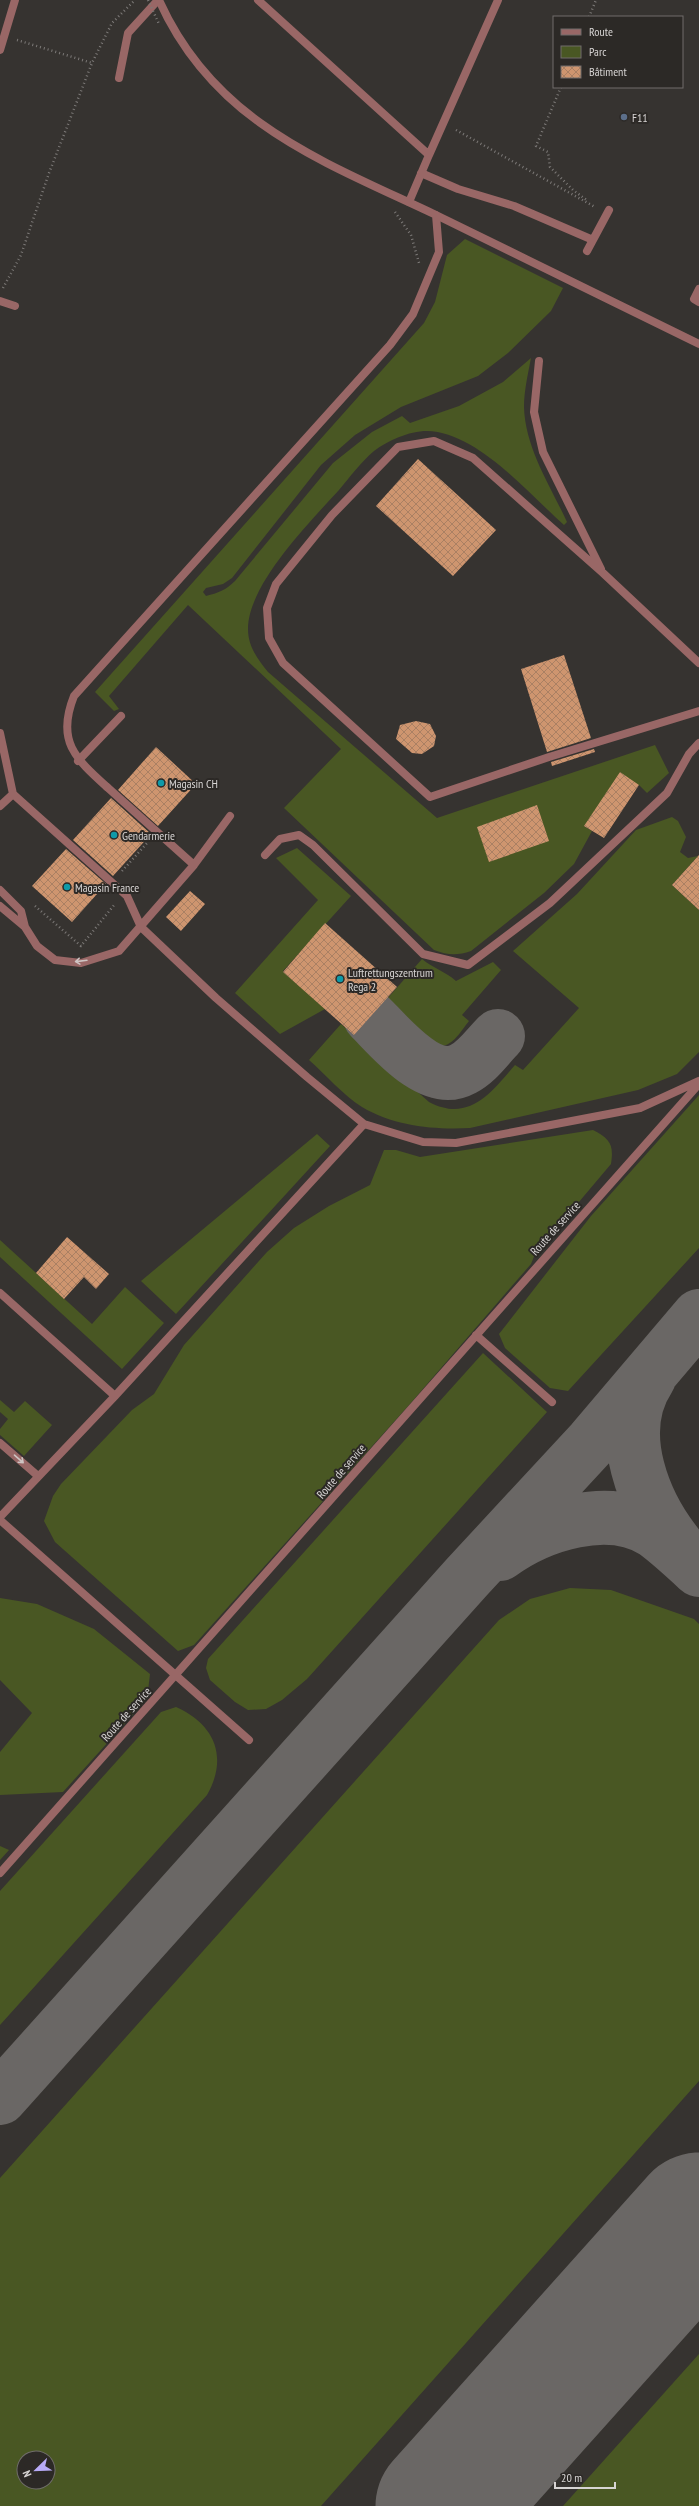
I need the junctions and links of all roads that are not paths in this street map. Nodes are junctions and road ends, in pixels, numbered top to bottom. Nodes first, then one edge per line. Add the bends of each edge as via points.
1 (15, 0) edge
2 (159, 0) edge
3 (258, 0) edge
4 (498, 0) edge
5 (0, 50) edge
6 (119, 78) dead end
7 (429, 155) junction
8 (421, 173) junction
9 (409, 202) junction
10 (609, 210) dead end
11 (436, 215) junction
12 (593, 240) junction
13 (587, 251) dead end
14 (699, 290) edge
15 (0, 301) edge
16 (699, 302) edge
17 (15, 306) dead end
18 (699, 344) edge
19 (539, 361) dead end
20 (603, 573) junction
21 (699, 663) edge
22 (699, 712) edge
23 (121, 716) dead end
24 (0, 733) edge
25 (699, 743) edge
26 (78, 761) junction
27 (13, 794) junction
28 (0, 806) edge
29 (230, 816) dead end
30 (265, 855) dead end
31 (194, 865) junction
32 (0, 890) edge
33 (0, 906) edge
34 (25, 927) junction
35 (141, 927) junction
36 (699, 1083) edge
37 (364, 1124) junction
38 (0, 1293) edge
39 (476, 1334) junction
40 (116, 1396) junction
41 (552, 1402) dead end
42 (0, 1443) edge
43 (38, 1476) junction
44 (0, 1519) edge
45 (176, 1676) junction
46 (249, 1740) dead end
47 (0, 1873) edge

1 - 5 street
2 - 6 street via 128,33
2 - 9 street via 183,44 220,90 266,130 310,156
3 - 7 street
4 - 7 street
7 - 8 street
8 - 9 street
8 - 12 street via 458,189 514,206
9 - 11 street
10 - 12 street
11 - 18 street
11 - 26 street via 440,252 413,314 390,345 74,696 66,715 67,736
12 - 13 street
14 - 16 street via 694,299
15 - 17 street
19 - 20 street via 534,412 543,452
20 - 21 street
20 - 22 street via 473,458 434,441 398,447 332,515 276,584 267,608 269,638 283,663 430,797 549,757
23 - 26 street
24 - 27 street
25 - 30 street via 689,754 667,793 550,903 468,965 423,954 313,845 299,835 280,840
26 - 31 street
27 - 28 street
27 - 35 street via 126,896
29 - 31 street
31 - 35 street
32 - 34 street via 21,911
33 - 34 street
35 -> 34 street via 118,951 81,963 55,960 37,946
35 - 37 street via 261,1039
36 - 37 street via 640,1108 456,1143 423,1142
36 - 39 street, Route de service
37 - 40 street
38 - 40 street
39 - 41 street
39 - 45 street, Route de service
40 - 43 street
42 -> 43 street
43 - 44 street
44 - 45 street
45 - 46 street
45 - 47 street, Route de service

